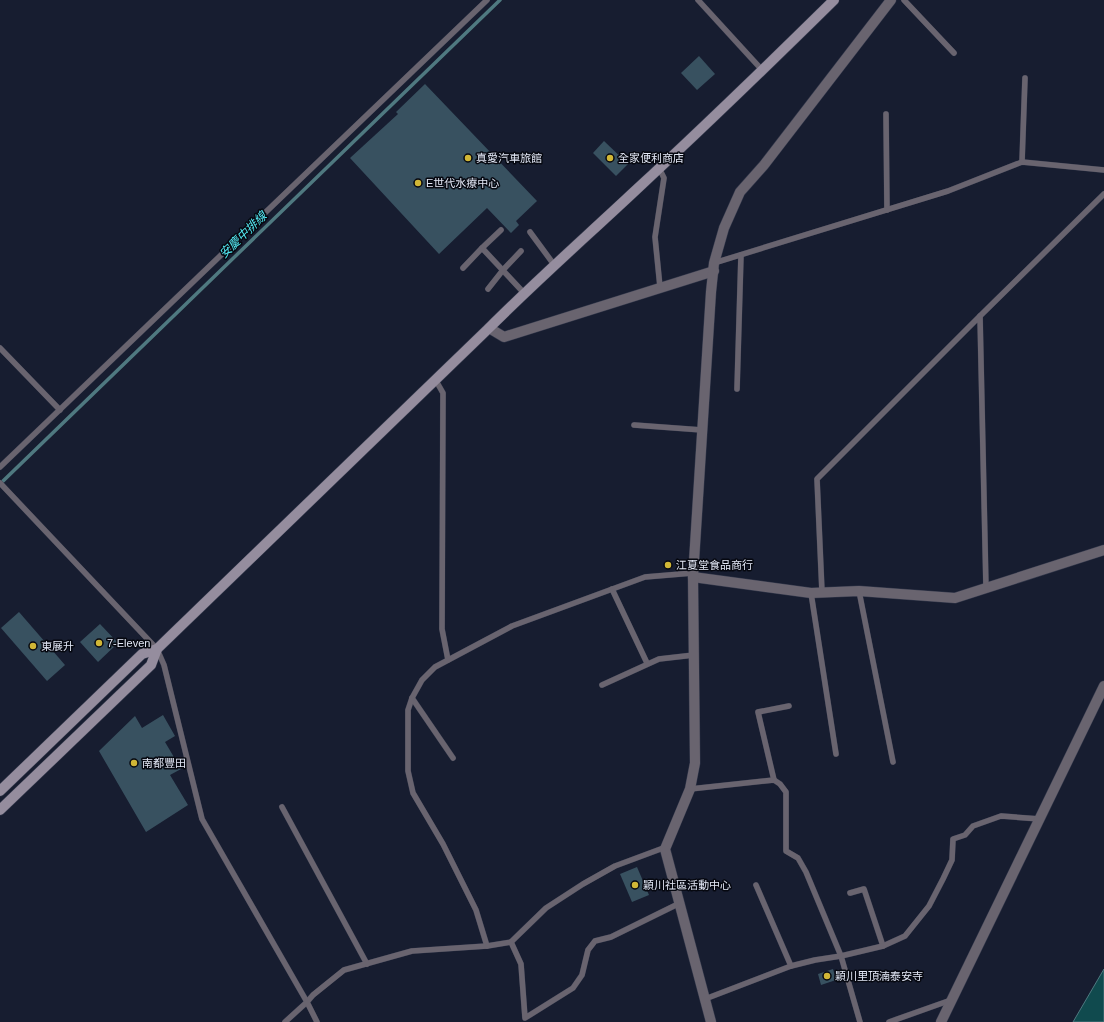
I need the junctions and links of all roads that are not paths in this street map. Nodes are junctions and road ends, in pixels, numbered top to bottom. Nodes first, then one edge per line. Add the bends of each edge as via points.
1 (487, 0) edge
2 (698, 0) edge
3 (834, 0) edge
4 (891, 0) edge
5 (904, 0) edge
6 (954, 53) dead end
7 (762, 70) junction
8 (1025, 78) dead end
9 (886, 114) dead end
10 (1022, 162) junction
11 (659, 168) junction
12 (1104, 170) edge
13 (1104, 194) edge
14 (887, 210) junction
15 (501, 230) dead end
16 (530, 232) dead end
17 (482, 248) junction
18 (521, 252) dead end
19 (741, 255) junction
20 (555, 266) junction
21 (714, 267) junction
22 (463, 268) dead end
23 (503, 270) junction
24 (660, 287) junction
25 (488, 289) dead end
26 (524, 293) junction
27 (980, 316) junction
28 (489, 328) junction
29 (0, 348) edge
30 (435, 379) junction
31 (737, 389) dead end
32 (60, 410) junction
33 (634, 426) dead end
34 (702, 430) junction
35 (0, 467) edge
36 (0, 483) edge
37 (1104, 550) edge
38 (693, 575) junction
39 (986, 588) junction
40 (612, 589) junction
41 (859, 591) junction
42 (822, 592) junction
43 (811, 593) junction
44 (158, 648) junction
45 (694, 655) junction
46 (448, 660) junction
47 (647, 663) junction
48 (602, 685) dead end
49 (1104, 686) edge
50 (412, 698) junction
51 (789, 706) dead end
52 (836, 754) dead end
53 (453, 758) dead end
54 (893, 762) dead end
55 (774, 780) junction
56 (690, 789) junction
57 (0, 791) edge
58 (282, 806) dead end
59 (0, 810) edge
60 (1040, 819) junction
61 (666, 847) junction
62 (756, 885) dead end
63 (850, 893) dead end
64 (680, 903) junction
65 (511, 942) junction
66 (487, 946) junction
67 (883, 946) junction
68 (841, 956) junction
69 (367, 964) junction
70 (791, 966) junction
71 (705, 999) junction
72 (952, 1000) junction
73 (308, 1002) junction
74 (285, 1022) edge
75 (317, 1022) edge
76 (711, 1022) edge
77 (860, 1022) edge
78 (889, 1022) edge
79 (941, 1022) edge

1 - 32 lane
2 - 7 lane
3 - 7 main road
4 - 21 street via 764,165 740,192 724,228
5 - 6 lane
7 - 11 main road
8 - 10 lane
9 - 14 lane
10 - 12 lane
10 - 14 lane via 948,191
11 - 20 main road
11 - 24 lane via 664,178 655,237
13 - 27 lane
14 - 19 lane
15 - 17 lane
16 - 20 lane
17 - 22 lane
17 - 23 lane
18 - 23 lane
19 - 21 lane
19 - 31 lane
20 - 26 main road
21 - 24 street
21 - 34 street
23 - 25 lane
23 - 26 lane
24 - 28 street via 504,337
26 - 28 main road
27 - 39 lane
27 - 42 lane via 817,479
28 - 30 main road
29 - 32 lane
30 - 44 main road
30 - 46 lane via 443,393 442,629
32 - 35 lane
33 - 34 lane
34 - 38 street
36 - 44 lane
37 - 39 street
38 - 40 lane via 645,577
38 - 43 street
38 - 45 street
39 - 41 street via 955,598
40 - 46 lane via 512,626
40 - 47 lane
41 - 42 street
41 - 54 lane
42 - 43 street
43 - 52 lane
44 - 57 main road via 142,654
44 - 59 main road via 151,665
44 - 73 lane via 202,819
45 - 47 lane
45 - 56 street via 695,763
46 - 50 lane via 435,667 422,680
47 - 48 lane
49 - 60 street
50 - 53 lane
50 - 66 lane via 407,728 408,771 413,793 443,844 476,910
51 - 55 lane via 758,712
55 - 56 lane
55 - 68 lane via 786,792 786,851 798,858 806,872
56 - 61 street
58 - 69 lane
60 - 67 lane via 1001,816 973,826 964,835 953,840 952,860 930,906 905,936
60 - 72 street
61 - 64 street
61 - 65 lane via 615,866 583,884 546,908
62 - 70 lane
63 - 67 lane via 864,889
64 - 65 lane via 611,937 595,941 588,950 582,975 573,988 525,1018 521,964
64 - 71 street
65 - 66 lane
66 - 69 lane via 412,951
67 - 68 lane
68 - 70 lane
68 - 77 lane
69 - 73 lane via 344,970 313,994
70 - 71 lane
71 - 76 street
72 - 78 lane
72 - 79 street
73 - 74 lane
73 - 75 lane

